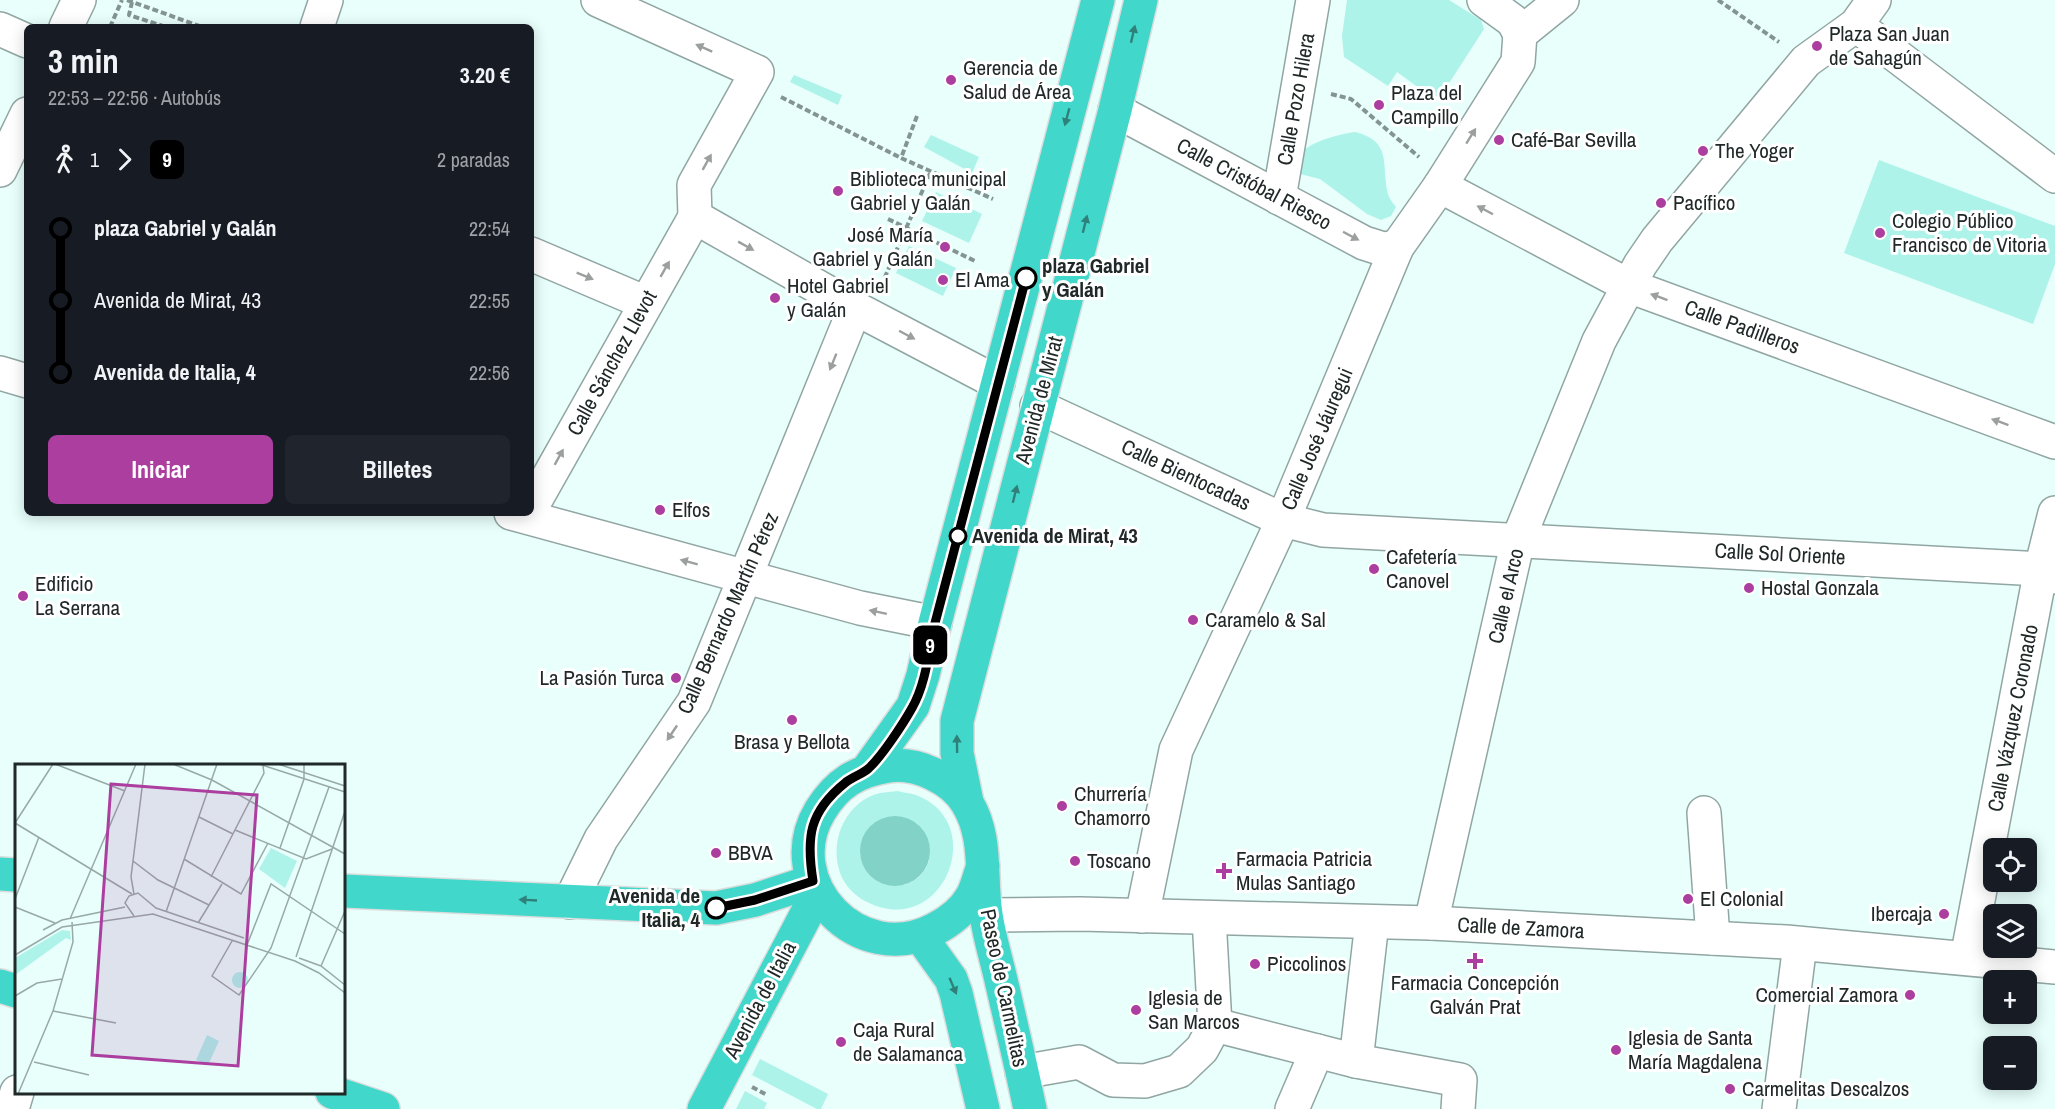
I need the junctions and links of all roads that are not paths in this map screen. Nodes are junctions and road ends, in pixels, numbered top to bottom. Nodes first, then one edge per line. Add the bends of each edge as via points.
1 (79, 0) edge
2 (326, 0) edge
3 (598, 0) edge
4 (1098, 0) edge
5 (1141, 0) edge
6 (1313, 0) edge
7 (1484, 0) edge
8 (1562, 0) edge
9 (1865, 13) edge
10 (67, 24) edge
11 (318, 24) edge
12 (0, 29) edge
13 (1520, 34) junction
14 (24, 40) edge
15 (1115, 110) junction
16 (24, 120) edge
17 (0, 170) edge
18 (2055, 176) edge
19 (1440, 186) junction
20 (1279, 198) junction
21 (695, 218) junction
22 (1397, 247) junction
23 (534, 255) edge
24 (1629, 286) junction
25 (867, 298) junction
26 (646, 303) junction
27 (0, 374) edge
28 (24, 380) edge
29 (998, 383) junction
30 (1037, 406) junction
31 (2055, 442) edge
32 (534, 496) edge
33 (2055, 513) edge
34 (534, 516) edge
35 (1283, 520) junction
36 (1518, 540) junction
37 (2048, 573) edge
38 (744, 578) junction
39 (935, 623) junction
40 (868, 770) junction
41 (967, 802) junction
42 (1704, 813) dead end
43 (982, 866) junction
44 (0, 874) edge
45 (15, 875) edge
46 (815, 886) junction
47 (345, 891) edge
48 (570, 902) junction
49 (986, 915) junction
50 (1142, 916) junction
51 (1209, 918) junction
52 (1372, 922) junction
53 (1431, 923) junction
54 (921, 937) junction
55 (1713, 938) junction
56 (1800, 944) junction
57 (1967, 958) junction
58 (2055, 967) edge
59 (0, 986) edge
60 (15, 991) edge
61 (1215, 1025) junction
62 (1317, 1051) junction
63 (1364, 1063) junction
64 (1022, 1072) junction
65 (16, 1094) edge
66 (338, 1094) edge
67 (12, 1109) edge
68 (383, 1109) edge
69 (704, 1109) edge
70 (983, 1109) edge
71 (1030, 1109) edge
72 (1292, 1109) edge
73 (1458, 1109) edge
74 (1779, 1109) edge

1 - 10 street
2 - 11 street
21 -> 3 street via 694,185 755,77
4 -> 29 highway, Avenida de Mirat
15 -> 5 highway, Avenida de Mirat
6 - 20 street, Calle Pozo Hilera
7 - 13 street via 1513,21
8 - 13 street
9 - 18 street
9 - 24 street, Calle el Arco via 1806,61 1657,240
12 - 14 street
19 -> 13 street, Calle José Jáuregui via 1518,62
15 - 20 street, Calle Cristóbal Riesco
30 -> 15 highway, Avenida de Mirat
16 - 17 street
19 - 22 street, Calle José Jáuregui
24 -> 19 street, Calle Padilleros
20 -> 22 street, Calle Cristóbal Riesco via 1364,243 1383,249
21 -> 25 street
26 -> 21 street, Calle Sánchez Llevot
22 - 35 street, Calle José Jáuregui
23 -> 26 street
31 -> 24 street, Calle Padilleros
24 - 36 street, Calle el Arco via 1599,341
25 -> 29 street
25 -> 38 street, Calle Bernardo Martín Pérez
32 -> 26 street, Calle Sánchez Llevot
27 - 28 street
29 - 39 highway, Avenida de Mirat
30 - 35 street, Calle Bientocadas
41 -> 30 highway, Avenida de Mirat via 957,753 957,721
33 - 37 street, Calle Vázquez Coronado
38 -> 34 street
35 - 36 street, Calle Bientocadas via 1323,530
35 - 50 street, Calle José Jáuregui via 1176,750
36 - 37 street, Calle Sol Oriente
36 - 53 street, Calle el Arco
37 - 57 street, Calle Vázquez Coronado
39 -> 38 street
38 -> 48 street, Calle Bernardo Martín Pérez via 694,702 601,839
39 - 40 highway, Avenida de Mirat via 913,706
40 - 41 highway via 895,765 922,769 947,782
40 - 46 highway via 853,776 829,795 814,821 808,851
41 - 43 highway via 981,832
42 - 55 street
43 - 49 highway, Paseo de Carmelitas
43 - 54 highway via 971,897 950,922
44 - 45 highway
46 - 48 highway via 716,908
46 - 54 highway via 835,916 861,933 890,941
46 - 69 highway, Avenida de Italia
48 -> 47 highway
49 - 50 street, Calle de Zamora
49 - 64 highway, Paseo de Carmelitas
50 - 51 street, Calle de Zamora
51 - 52 street, Calle de Zamora
51 - 61 street
52 - 53 street, Calle de Zamora
52 - 63 street
53 - 55 street, Calle de Zamora
54 -> 70 highway via 951,979 962,1010
55 - 56 street, Calle de Zamora
56 - 57 street, Calle de Zamora
56 - 74 street
57 - 58 street, Calle de Zamora
59 - 60 highway
61 - 62 street
61 - 64 street via 1202,1049 1179,1071 1145,1081 1113,1080 1079,1062
62 - 63 street
62 - 72 street
63 - 73 street via 1460,1080
64 - 71 highway, Paseo de Carmelitas
65 - 67 street
66 - 68 highway

